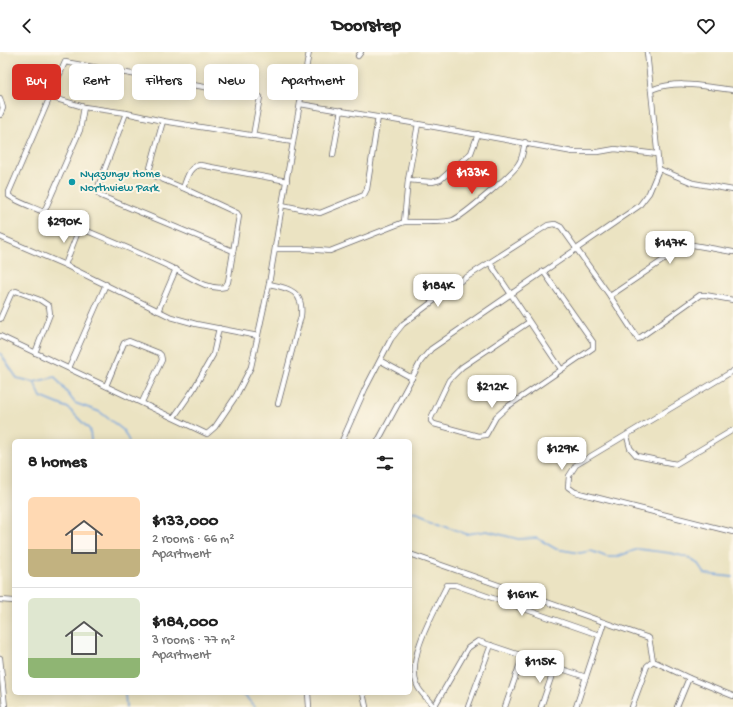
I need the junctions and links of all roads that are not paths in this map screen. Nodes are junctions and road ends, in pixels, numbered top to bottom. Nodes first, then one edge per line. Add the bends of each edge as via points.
1 (309, 52) edge
2 (647, 52) edge
3 (61, 71) edge
4 (651, 90) junction
5 (733, 90) edge
6 (0, 98) edge
7 (49, 100) edge
8 (60, 100) edge
9 (300, 104) junction
10 (84, 107) junction
11 (341, 110) junction
12 (126, 113) junction
13 (0, 115) edge
14 (378, 117) junction
15 (163, 121) junction
16 (418, 124) junction
17 (478, 134) junction
18 (254, 136) junction
19 (293, 142) junction
20 (525, 142) junction
21 (657, 154) junction
22 (333, 155) dead end
23 (659, 170) junction
24 (408, 180) junction
25 (287, 181) junction
26 (183, 188) junction
27 (733, 190) edge
28 (282, 205) junction
29 (44, 212) junction
30 (404, 222) junction
31 (79, 228) junction
32 (0, 237) edge
33 (275, 249) junction
34 (577, 249) junction
35 (233, 251) junction
36 (733, 252) edge
37 (490, 263) junction
38 (65, 265) junction
39 (176, 269) junction
40 (543, 271) junction
41 (106, 284) junction
42 (269, 284) junction
43 (511, 294) junction
44 (610, 296) junction
45 (733, 300) edge
46 (158, 311) junction
47 (0, 319) edge
48 (529, 322) junction
49 (219, 328) junction
50 (0, 336) edge
51 (258, 336) junction
52 (35, 353) junction
53 (381, 361) junction
54 (69, 368) junction
55 (562, 369) junction
56 (733, 371) edge
57 (412, 378) junction
58 (106, 386) junction
59 (142, 402) junction
60 (278, 404) dead end
61 (174, 417) junction
62 (733, 430) edge
63 (627, 436) junction
64 (343, 439) edge
65 (379, 439) edge
66 (733, 532) edge
67 (412, 555) edge
68 (0, 600) edge
69 (12, 601) edge
70 (604, 622) junction
71 (599, 635) junction
72 (491, 645) junction
73 (523, 655) junction
74 (0, 658) edge
75 (653, 661) junction
76 (554, 666) junction
77 (586, 677) junction
78 (689, 678) junction
79 (308, 695) edge
80 (363, 695) edge
81 (733, 696) edge
82 (5, 707) edge
83 (309, 707) edge
84 (366, 707) edge
85 (434, 707) edge
86 (468, 707) edge
87 (505, 707) edge
88 (541, 707) edge
89 (576, 707) edge
90 (632, 707) edge
91 (677, 707) edge

1 - 9 street
2 - 4 street
3 - 18 street via 65,62 260,97
4 - 5 street via 679,84
4 - 21 street
6 - 13 street via 3,108
7 - 29 street via 9,194 12,198
8 - 10 street
9 - 11 street
9 - 19 street
10 - 12 street
10 - 29 street via 80,130
11 - 14 street
11 - 22 street
12 - 15 street
12 - 35 street via 99,184 98,193
14 - 16 street
14 - 28 street via 368,189 364,195 320,213
15 - 18 street
15 - 26 street via 150,173
16 - 17 street
16 - 24 street
17 - 20 street
17 - 24 street via 471,153 440,180
18 - 19 street
19 - 25 street
20 - 21 street via 573,152 615,149
20 - 30 street via 521,160 516,168 457,218 447,221
21 - 23 street
23 - 27 street via 694,183
23 - 34 street via 650,193 639,206
24 - 30 street
25 - 26 street via 196,165
25 - 28 street
26 - 35 street via 238,214
28 - 33 street
29 - 31 street
30 - 33 street via 330,251
31 - 38 street
31 - 39 street
32 - 38 street
33 - 42 street
34 - 37 street via 560,227 555,224 548,225
34 - 40 street
34 - 44 street
35 - 39 street via 228,282 224,287 202,283
36 - 44 street via 686,245
37 - 43 street
37 - 53 street via 456,284 403,324 391,339
38 - 41 street
39 - 46 street
40 - 43 street
40 - 55 street via 593,345 593,348
41 - 46 street
41 - 54 street
42 - 51 street
42 - 60 street via 289,289 302,304
43 - 48 street
43 - 57 street via 431,349
44 - 45 street via 638,338 702,295
46 - 49 street via 186,322
47 - 52 street via 11,294 16,291 47,304 50,314
48 - 55 street
48 - 55 street via 462,367 449,380 431,418 432,421 436,425 484,436 496,417 507,407
49 - 51 street
49 - 61 street via 213,356 194,390
50 - 52 street
51 - 61 street via 251,367 215,428 207,434
52 - 54 street
53 - 57 street
53 - 64 street via 365,389
54 - 58 street
56 - 63 street
57 - 65 street
58 - 59 street
58 - 59 street via 126,341 159,353 162,360
59 - 61 street
62 - 63 street via 676,464 638,456 630,448
63 - 66 street via 576,465 569,476 568,487 575,492
67 - 70 street
68 - 69 street
70 - 71 street
70 - 75 street via 649,638
71 - 77 street
71 - 85 street via 455,585 447,585 420,642 415,665 414,676 417,686
72 - 73 street
72 - 85 street via 478,641 468,648
72 - 86 street
73 - 76 street
73 - 87 street
74 - 82 street
75 - 78 street
75 - 90 street via 647,666
76 - 77 street
76 - 88 street
77 - 89 street
78 - 81 street
78 - 91 street
79 - 83 street
80 - 84 street

